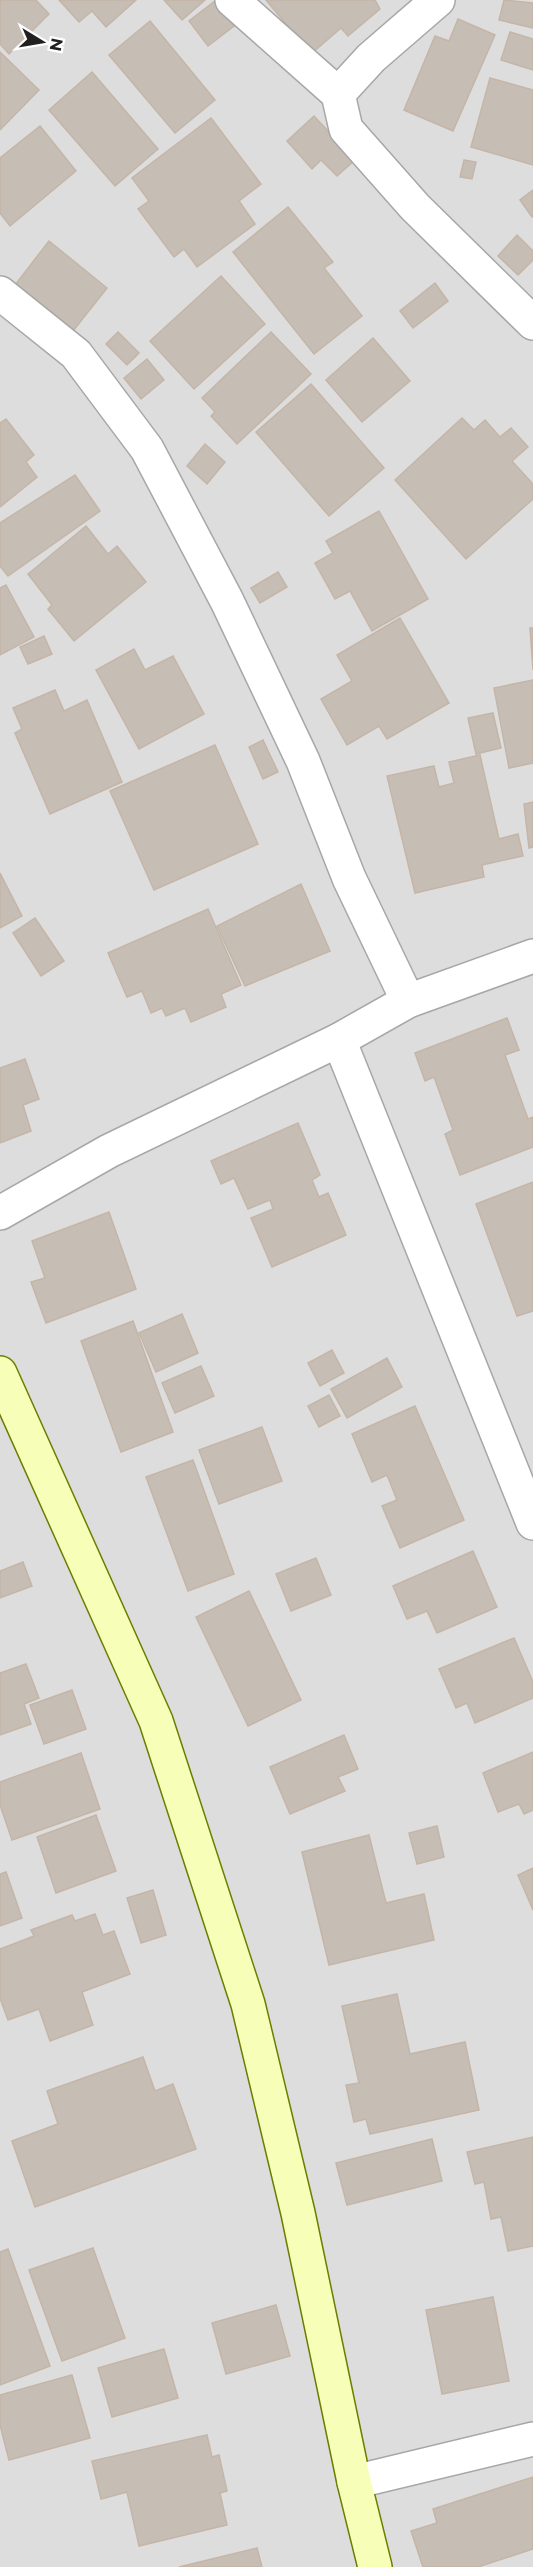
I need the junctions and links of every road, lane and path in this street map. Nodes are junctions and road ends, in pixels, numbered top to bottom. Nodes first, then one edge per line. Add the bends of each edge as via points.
1 (232, 0) edge
2 (438, 0) edge
3 (338, 94) junction
4 (0, 293) edge
5 (533, 323) edge
6 (533, 956) edge
7 (408, 1001) junction
8 (339, 1041) junction
9 (0, 1213) edge
10 (0, 1373) edge
11 (533, 1523) edge
12 (533, 2439) edge
13 (354, 2482) junction
14 (375, 2567) edge

1 - 3 street
2 - 3 street via 371,58
3 - 5 street via 346,129 415,207
4 - 7 street via 76,354 147,449 232,612 303,761 349,878
6 - 7 street
7 - 8 street
8 - 9 street via 109,1151
8 - 11 street
10 - 13 street via 156,1721 240,1982 298,2212
12 - 13 street
13 - 14 street

